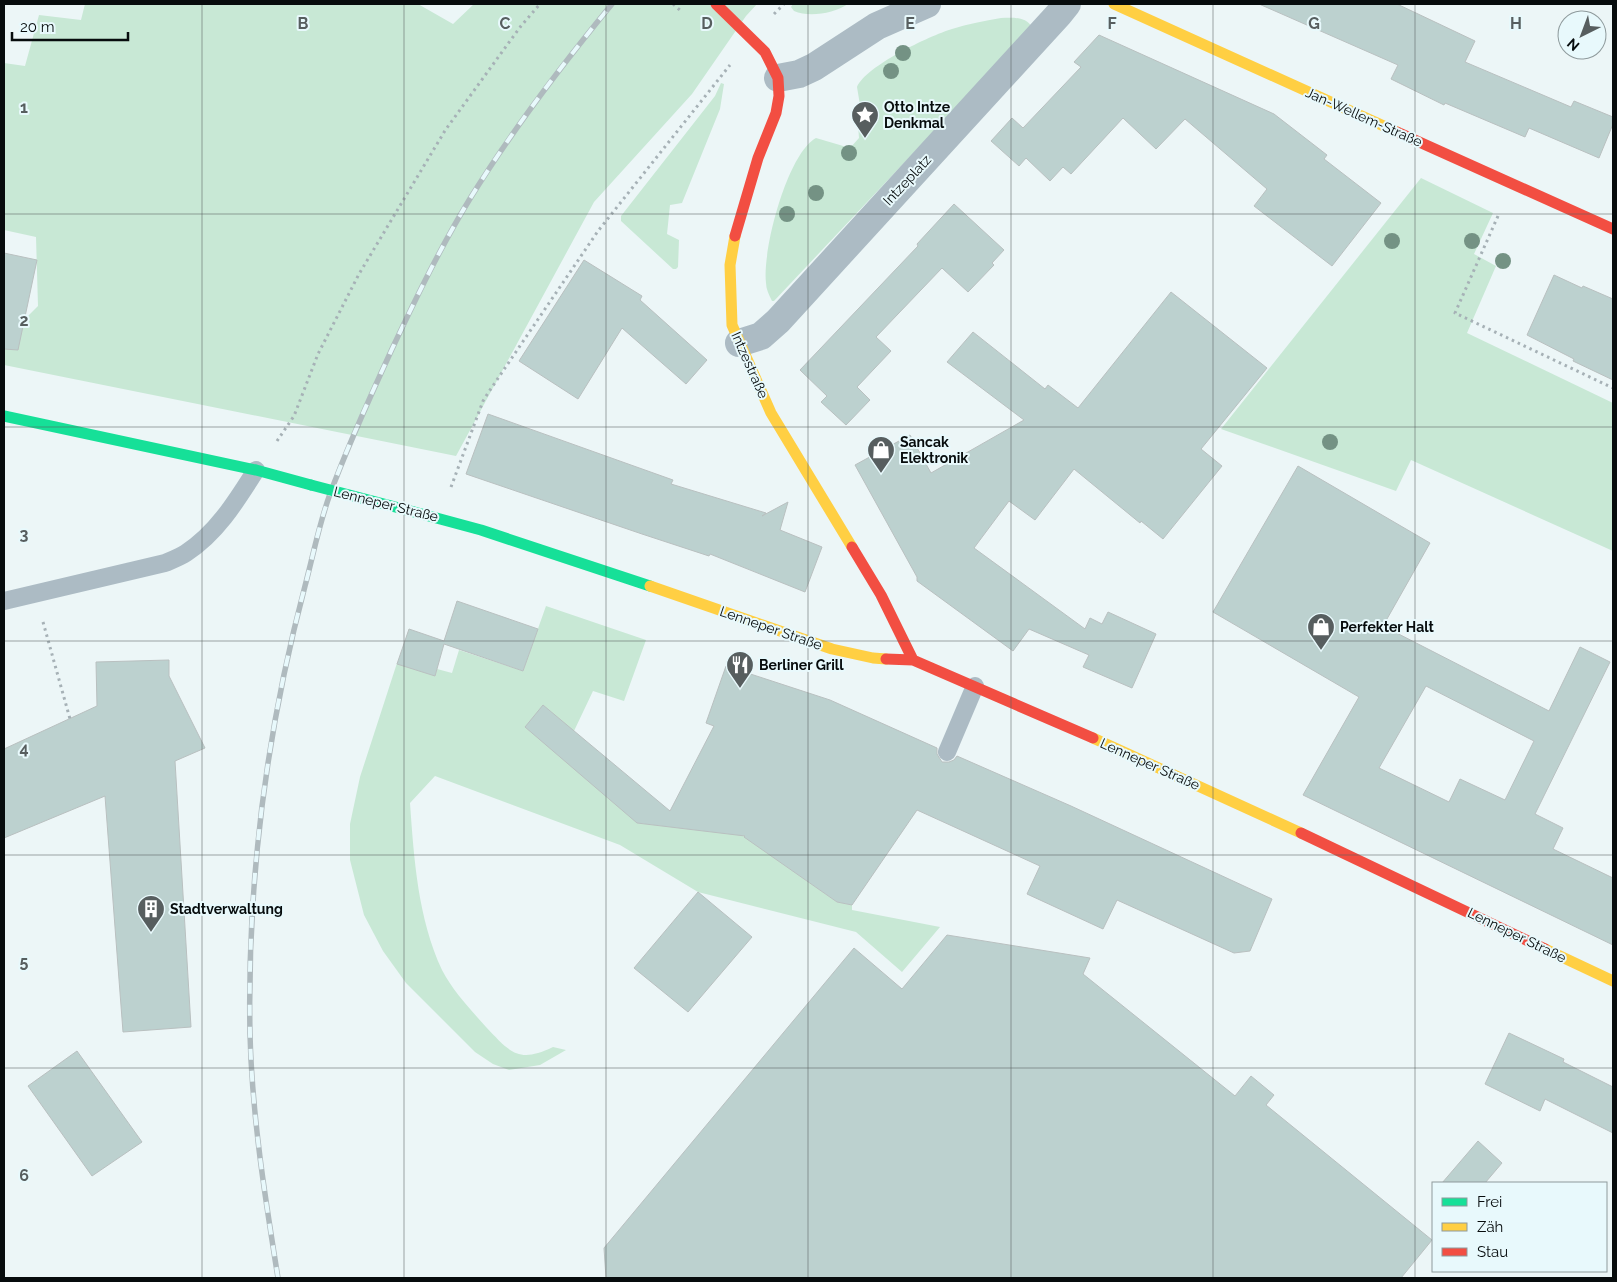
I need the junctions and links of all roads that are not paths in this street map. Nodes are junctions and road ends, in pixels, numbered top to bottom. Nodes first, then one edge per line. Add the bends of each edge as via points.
1 (927, 4) edge
2 (1067, 4) edge
3 (1114, 4) edge
4 (717, 5) edge
5 (778, 78) junction
6 (1613, 230) edge
7 (739, 343) junction
8 (4, 416) edge
9 (256, 470) junction
10 (4, 601) edge
11 (913, 660) junction
12 (975, 686) junction
13 (947, 752) dead end
14 (1613, 981) edge

1 - 5 street via 877,26 814,67
2 - 7 street, Intzeplatz via 778,321 761,336
3 - 6 main road, Jan-Wellem-Straße
4 - 5 main road, Intzestraße via 765,52
5 - 7 main road, Intzestraße via 780,96 776,113 736,227 730,266 732,325
7 - 11 main road, Intzestraße via 771,413 881,595
8 - 9 main road, Lenneper Straße
9 - 10 lane via 211,533 180,556 165,563
9 - 11 main road, Lenneper Straße, bridge via 481,530 832,649 873,658
11 - 12 main road, Lenneper Straße
12 - 13 lane
12 - 14 main road, Lenneper Straße via 1342,851

